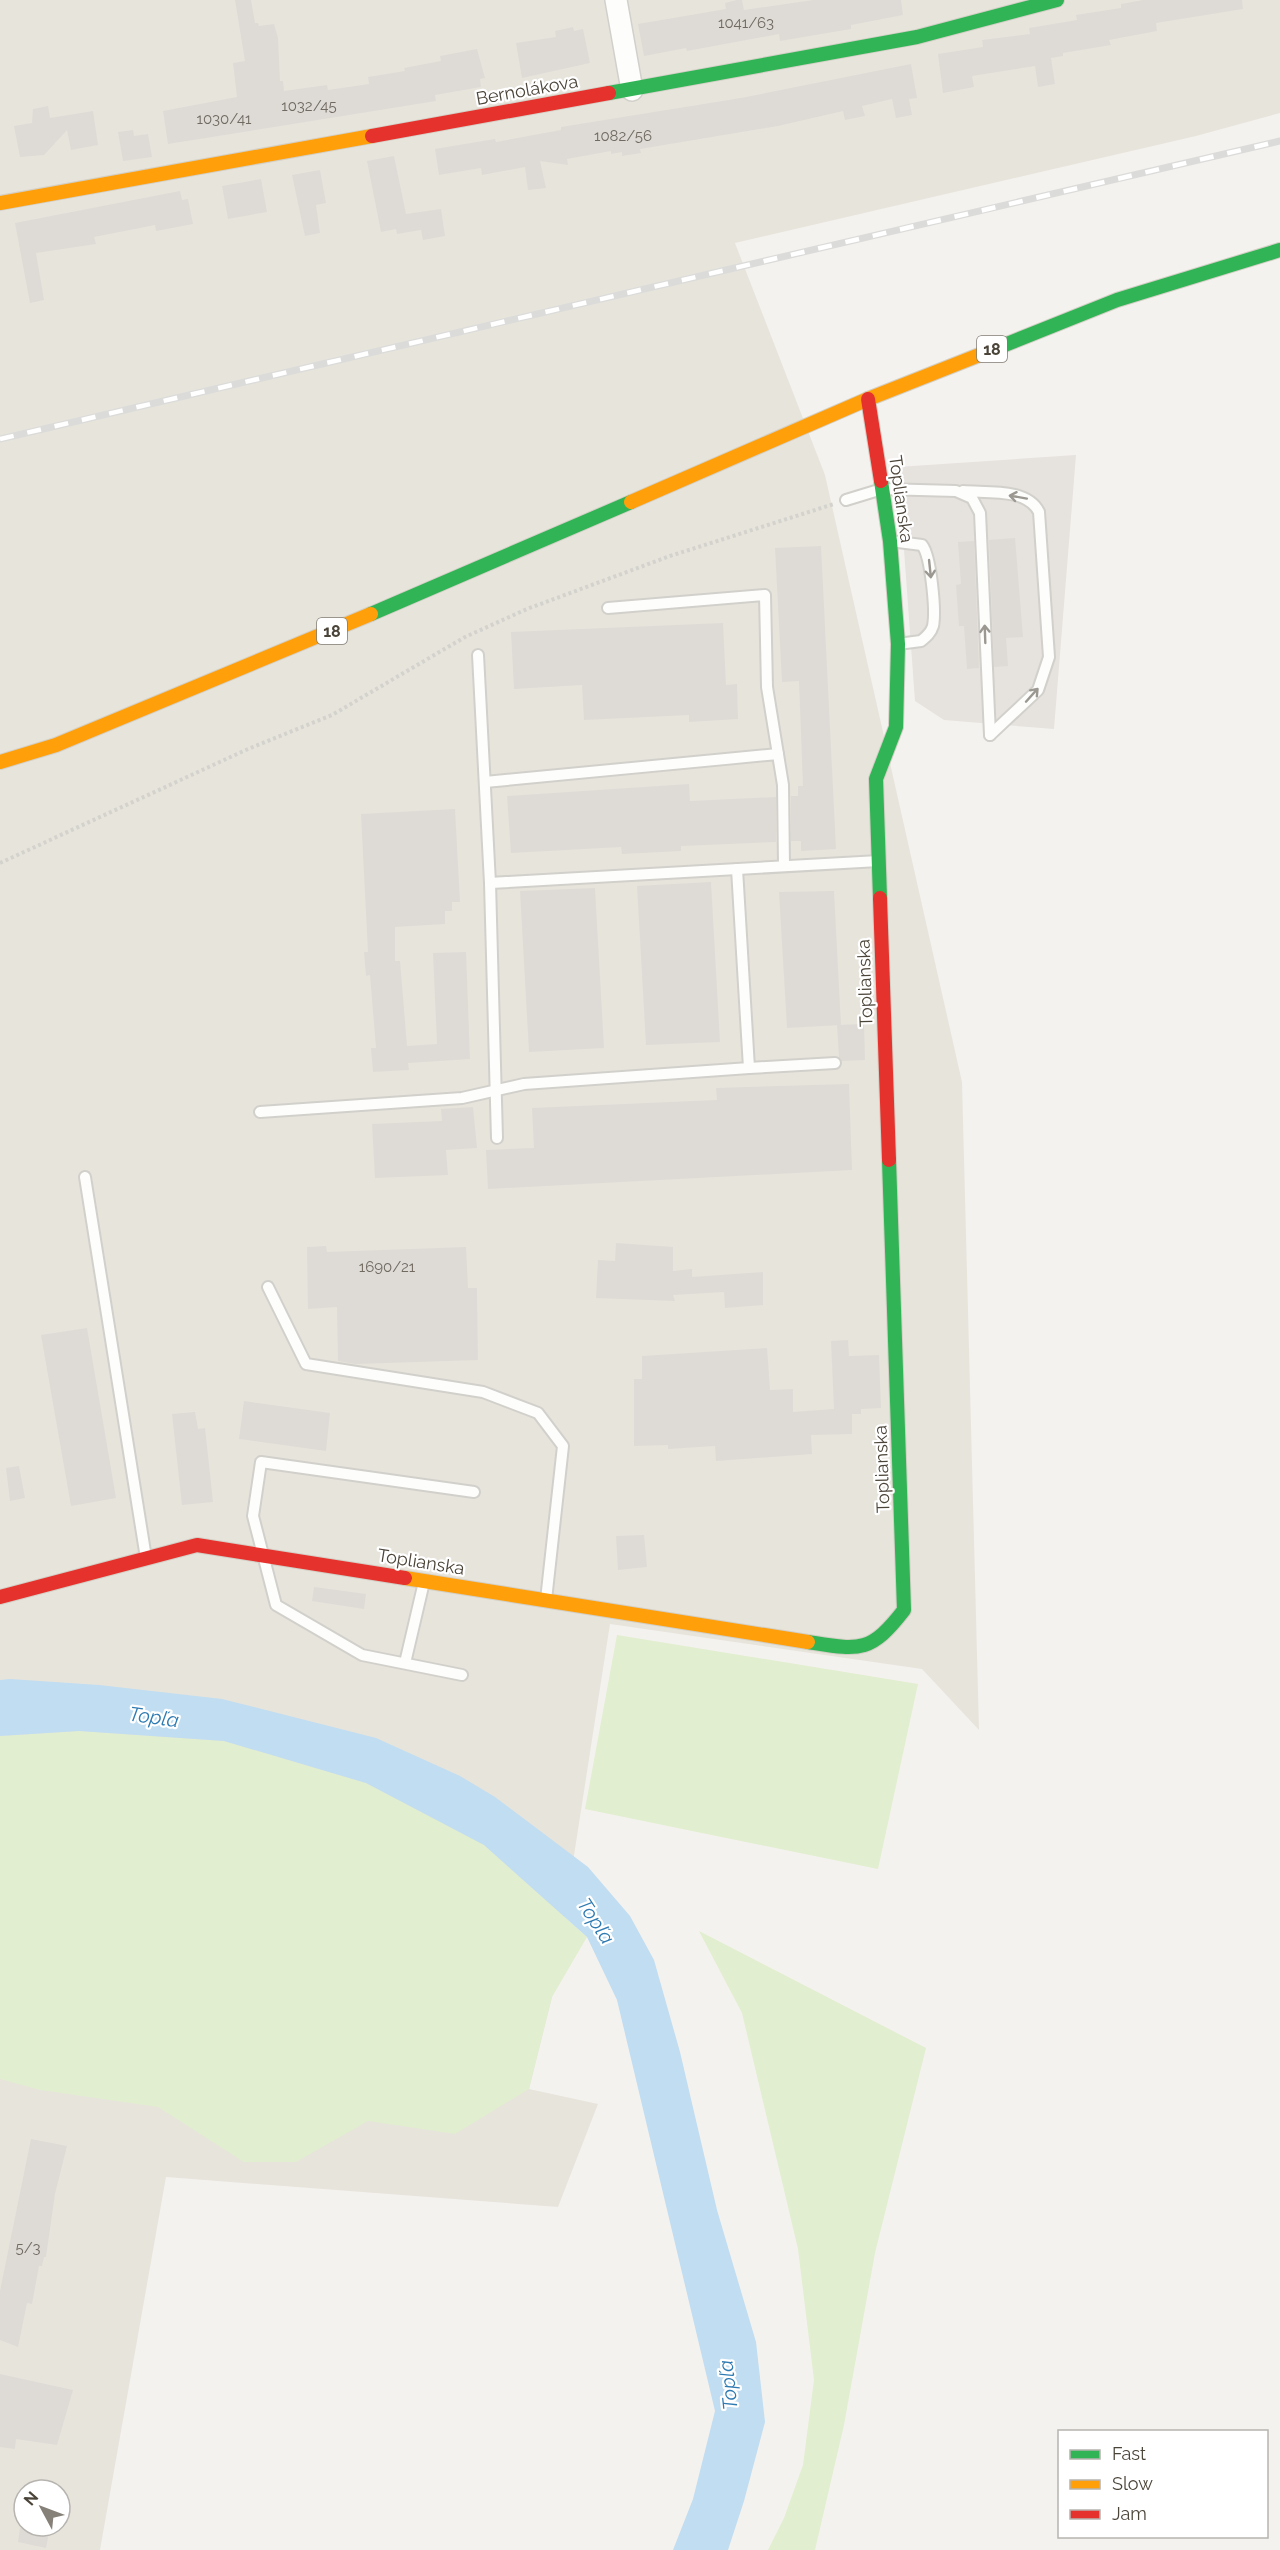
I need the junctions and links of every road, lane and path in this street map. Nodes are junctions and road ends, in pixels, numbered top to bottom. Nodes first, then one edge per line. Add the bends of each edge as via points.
1 (616, 0) edge
2 (1057, 0) edge
3 (632, 90) junction
4 (0, 203) edge
5 (1280, 250) edge
6 (868, 399) junction
7 (882, 489) junction
8 (956, 491) junction
9 (846, 500) joint
10 (890, 541) junction
11 (608, 608) dead end
12 (897, 644) junction
13 (478, 655) dead end
14 (778, 754) junction
15 (0, 762) edge
16 (485, 782) junction
17 (879, 861) junction
18 (0, 863) edge
19 (784, 866) junction
20 (737, 869) junction
21 (490, 883) junction
22 (835, 1063) dead end
23 (749, 1068) junction
24 (495, 1090) junction
25 (260, 1112) dead end
26 (497, 1138) dead end
27 (85, 1177) dead end
28 (268, 1287) dead end
29 (474, 1492) dead end
30 (263, 1555) junction
31 (146, 1558) junction
32 (424, 1581) junction
33 (0, 1597) edge
34 (546, 1600) junction
35 (405, 1663) junction
36 (462, 1675) dead end

1 - 3 street
2 - 3 street, Bernolákova via 917,38
3 - 4 street, Bernolákova
5 - 6 street, 18 via 1117,300
6 - 7 street, Toplianska
6 - 15 street, 18 via 260,662 56,745
7 - 8 lane
7 - 9 lane
7 - 10 street, Toplianska
8 - 8 lane via 972,498 980,513 990,735 1038,690 1049,657 1039,512 1033,501 1022,496
9 - 18 path via 670,556 527,609 465,637 332,715 227,758
10 - 12 street, Toplianska
10 -> 12 lane via 922,545 930,566 933,625 921,641
11 - 14 lane via 765,595 767,687
12 - 17 street, Toplianska via 896,727 876,779
13 - 16 lane
14 - 16 lane
14 - 19 lane via 783,785
16 - 21 lane
17 - 19 lane
17 - 34 street, Toplianska via 904,1610 884,1636 852,1649
19 - 20 lane
20 - 21 lane
20 - 23 lane
21 - 24 lane
22 - 23 lane
23 - 24 lane via 524,1084
24 - 25 lane via 462,1098
24 - 26 lane
27 - 31 lane
28 - 34 lane via 306,1364 483,1392 538,1413 563,1446
29 - 30 lane via 261,1462 253,1516
30 - 31 street, Toplianska via 197,1545
30 - 32 street, Toplianska
30 - 35 lane via 276,1605 362,1655
31 - 33 street, Toplianska
32 - 34 street, Toplianska
32 - 35 lane
35 - 36 lane

